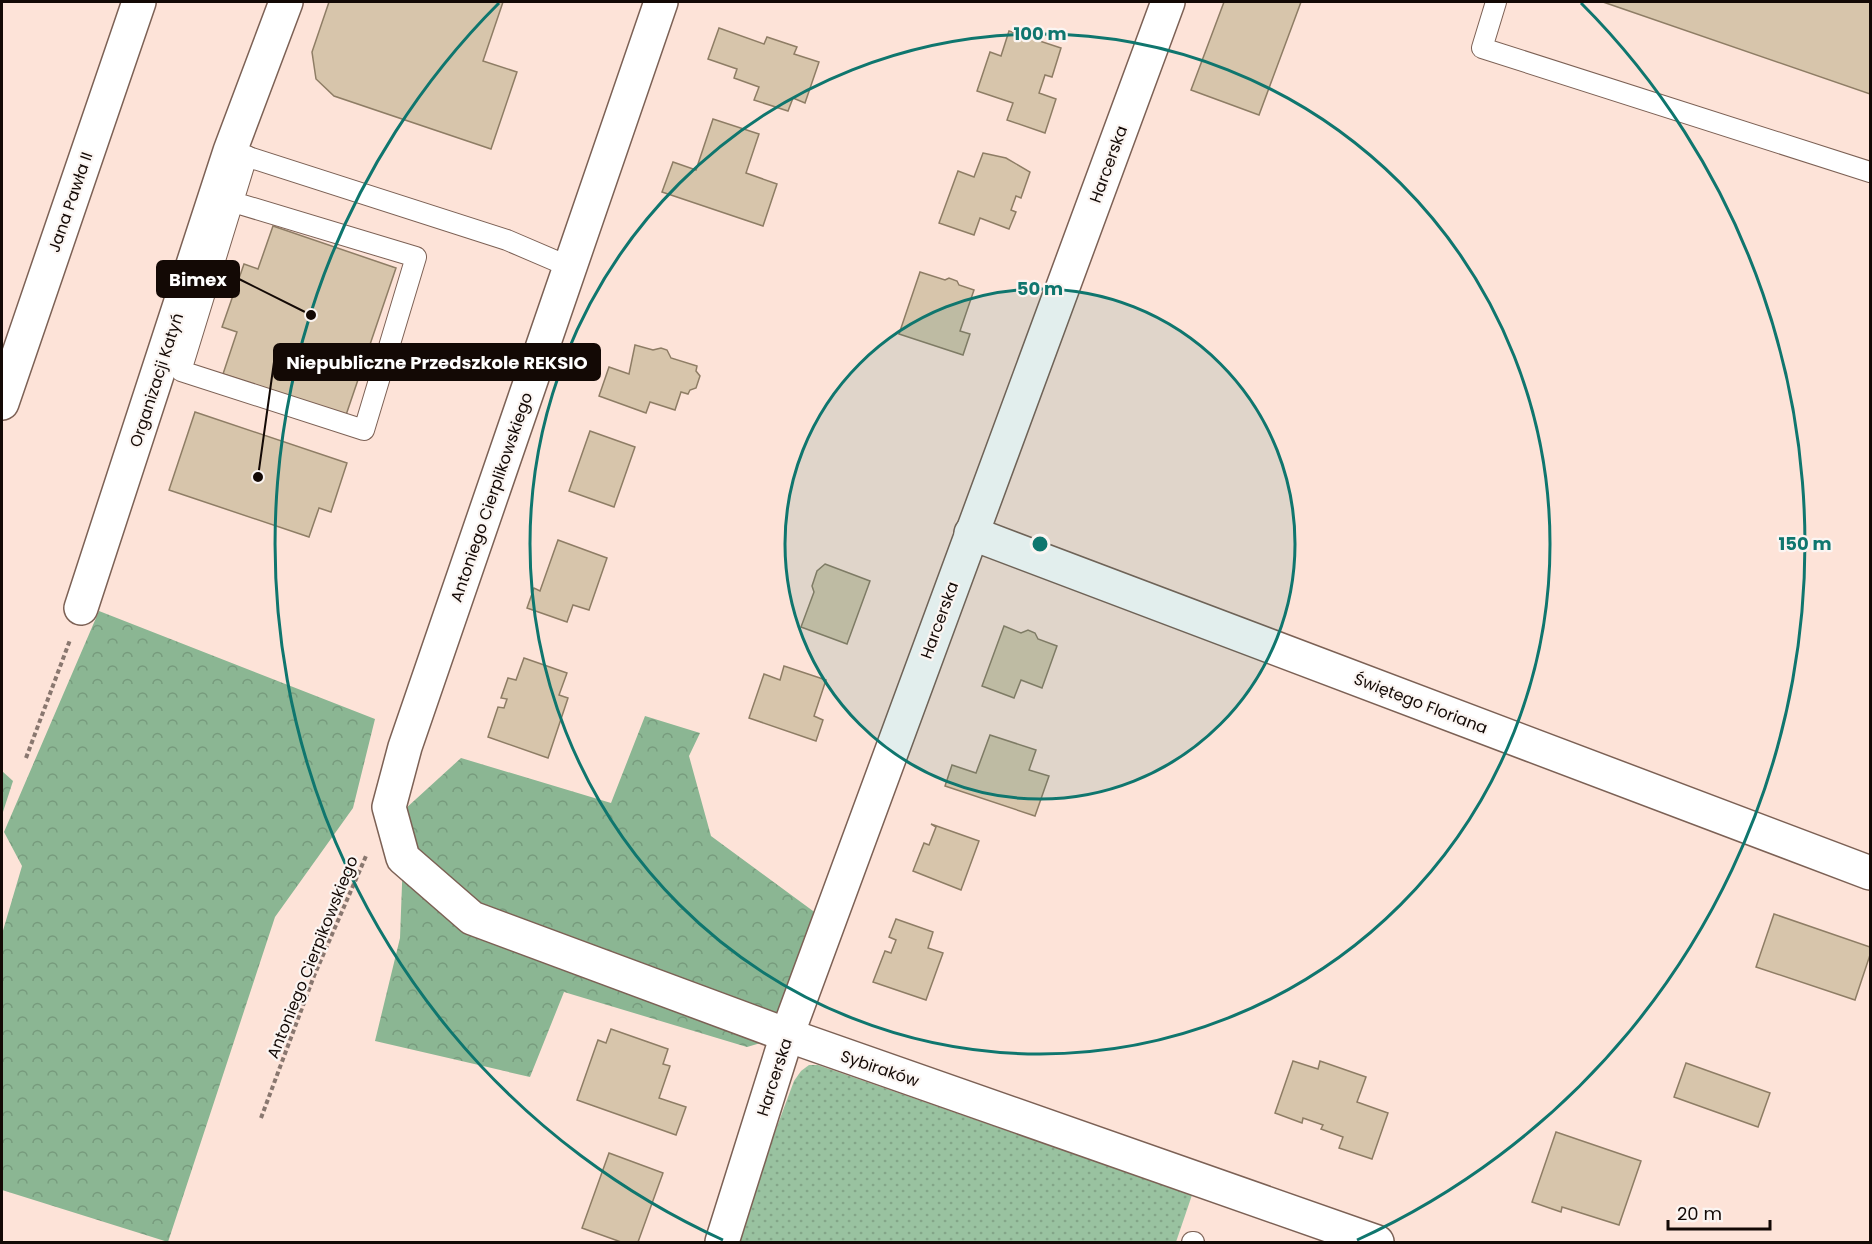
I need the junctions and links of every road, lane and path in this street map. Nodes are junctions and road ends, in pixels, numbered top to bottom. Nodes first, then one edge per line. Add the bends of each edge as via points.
1 (139, 2) edge
2 (286, 2) edge
3 (661, 2) edge
4 (1168, 2) edge
5 (1496, 2) edge
6 (239, 153) junction
7 (1870, 172) edge
8 (233, 202) junction
9 (570, 267) junction
10 (2, 403) edge
11 (971, 533) junction
12 (81, 608) joint
13 (26, 758) dead end
14 (389, 807) junction
15 (1870, 873) edge
16 (787, 1035) junction
17 (261, 1118) dead end
18 (722, 1242) edge
19 (1377, 1242) edge

1 - 10 street, Jana Pawła II
2 - 6 street, Organizacji Katyń
3 - 9 street, Antoniego Cierplikowskiego
4 - 11 street, Harcerska
5 - 7 lane via 1482,48
6 - 8 lane
6 - 9 lane via 507,240
6 - 12 street, Organizacji Katyń
8 - 8 lane via 416,257 364,430 181,371
9 - 14 street, Antoniego Cierplikowskiego via 405,747
11 - 15 street, Świętego Floriana
11 - 16 street, Harcerska
12 - 13 path
14 - 16 street, Sybiraków via 403,858 472,918
14 - 17 path, Antoniego Cierpikowskiego via 314,976
16 - 18 street, Harcerska
16 - 19 street, Sybiraków

